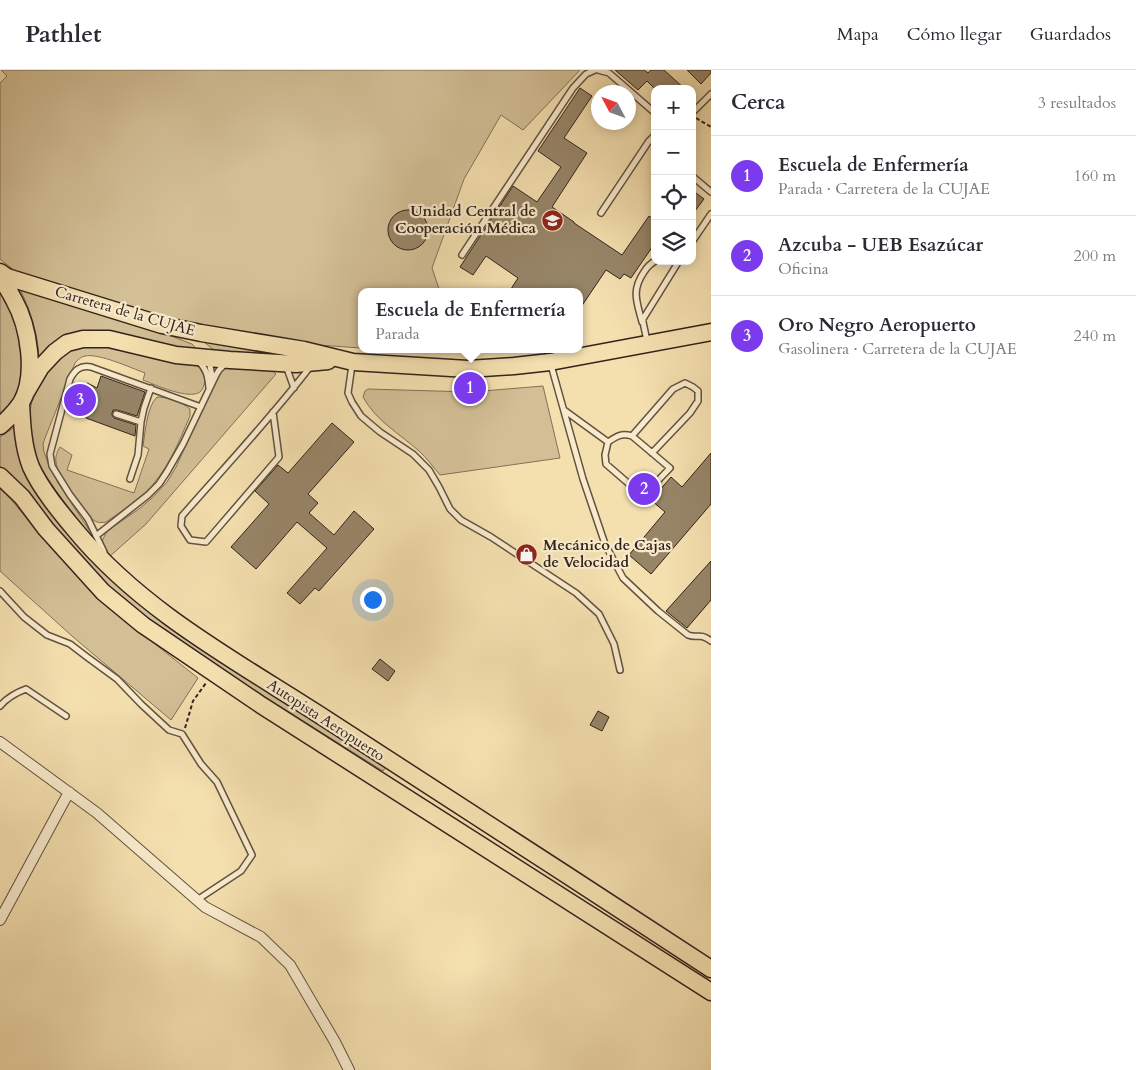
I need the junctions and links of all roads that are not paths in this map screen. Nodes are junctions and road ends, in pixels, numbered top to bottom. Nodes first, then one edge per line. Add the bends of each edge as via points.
1 (597, 70) edge
2 (711, 94) edge
3 (651, 110) edge
4 (696, 111) edge
5 (651, 141) edge
6 (696, 179) edge
7 (711, 192) edge
8 (601, 213) dead end
9 (711, 214) edge
10 (696, 236) edge
11 (462, 255) dead end
12 (651, 263) edge
13 (676, 265) edge
14 (0, 272) edge
15 (0, 277) edge
16 (643, 322) junction
17 (162, 325) junction
18 (711, 332) edge
19 (648, 344) junction
20 (190, 356) junction
21 (208, 357) junction
22 (230, 360) junction
23 (346, 361) junction
24 (314, 362) junction
25 (550, 362) junction
26 (285, 363) junction
27 (151, 388) junction
28 (294, 388) junction
29 (209, 390) junction
30 (23, 399) junction
31 (201, 407) junction
32 (564, 410) junction
33 (273, 412) junction
34 (116, 414) dead end
35 (141, 422) junction
36 (0, 426) edge
37 (632, 436) junction
38 (608, 442) junction
39 (652, 452) junction
40 (0, 476) edge
41 (130, 479) dead end
42 (96, 536) junction
43 (0, 591) edge
44 (140, 594) junction
45 (711, 641) edge
46 (620, 670) dead end
47 (0, 706) edge
48 (66, 716) dead end
49 (0, 742) edge
50 (69, 792) junction
51 (196, 900) junction
52 (0, 920) edge
53 (711, 968) edge
54 (711, 992) edge
55 (349, 1070) edge

1 - 3 lane via 609,73
1 - 11 lane via 586,74 573,88
2 - 4 lane
5 - 8 lane
6 - 7 lane
9 - 10 lane
12 - 16 lane via 635,293
13 - 16 lane
14 - 17 highway, Carretera de la CUJAE
15 - 30 highway, Autopista Aeropuerto via 15,300 30,353
16 - 19 lane
17 - 21 highway via 200,347
17 - 23 highway, Carretera de la CUJAE via 304,350
18 - 19 highway, Carretera de la CUJAE
19 - 25 highway, Carretera de la CUJAE
20 - 21 highway, Carretera de la CUJAE
20 - 29 lane via 206,370
20 - 30 highway, Carretera de la CUJAE via 109,339 67,343 41,368
21 - 22 highway, Carretera de la CUJAE
21 - 29 lane via 212,376
22 - 26 highway, Carretera de la CUJAE
22 - 29 lane via 219,370
23 - 24 highway, Carretera de la CUJAE
23 - 25 highway, Carretera de la CUJAE via 468,369
23 - 46 lane via 348,393 361,416 413,454 429,470 460,520 576,593 599,614 614,644
24 - 26 highway, Carretera de la CUJAE
24 - 28 lane
25 - 32 lane
26 - 28 lane
27 - 31 lane
27 - 35 lane
27 - 42 lane via 87,366 78,368 70,379 50,454 52,466
28 - 33 lane
29 - 31 lane
30 - 36 highway, Carretera de la CUJAE
30 - 44 highway, Autopista Aeropuerto via 24,444 31,466 48,496 76,532
31 - 42 lane via 159,484
32 - 38 lane
32 - 45 lane via 605,544 623,578 688,635 705,636
33 - 33 lane via 279,457 206,542 190,540 181,526 182,516
34 - 35 lane
35 - 41 lane via 138,455
37 - 38 lane via 625,434
37 - 39 lane
37 - 39 lane via 673,389 685,383 694,386 698,391 698,401
38 - 39 lane via 606,464 643,496 670,468
40 - 54 highway, Autopista Aeropuerto via 104,592 143,625 278,716
42 - 44 lane via 109,560
43 - 51 lane via 24,617 47,635 70,644 88,657 117,679 169,730 182,734 217,782 252,855 241,871
44 - 53 highway, Autopista Aeropuerto via 196,636
47 - 48 lane via 7,698 26,689
49 - 50 street
50 - 51 street
50 - 52 street
51 - 55 street via 261,937 290,965

